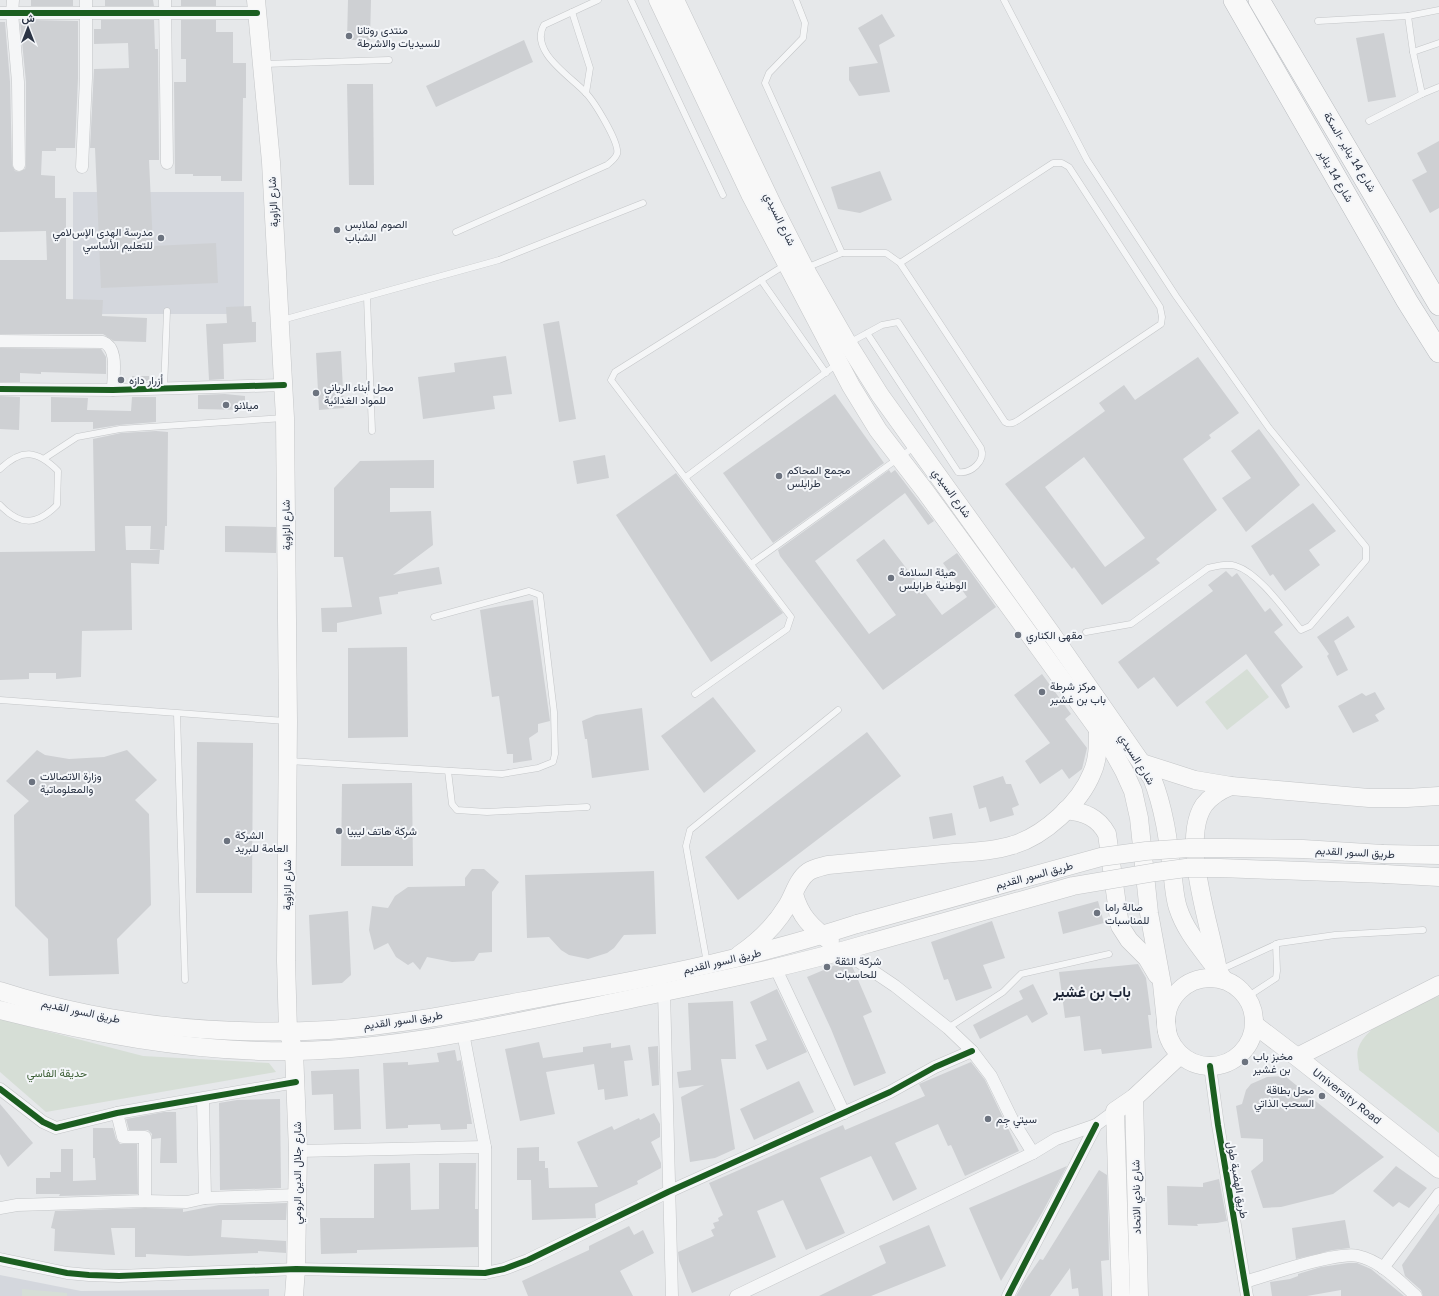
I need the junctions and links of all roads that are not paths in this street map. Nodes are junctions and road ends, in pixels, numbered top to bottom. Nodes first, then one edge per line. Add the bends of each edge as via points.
1 (13, 0) edge
2 (86, 0) edge
3 (166, 0) edge
4 (598, 0) edge
5 (631, 0) edge
6 (658, 0) edge
7 (675, 0) edge
8 (796, 0) edge
9 (1005, 0) edge
10 (1234, 0) edge
11 (1259, 0) edge
12 (257, 6) edge
13 (1439, 10) edge
14 (572, 12) junction
15 (6, 13) edge
16 (86, 14) junction
17 (165, 14) junction
18 (1408, 16) junction
19 (1318, 21) dead end
20 (1439, 43) edge
21 (1413, 52) junction
22 (389, 60) dead end
23 (262, 64) junction
24 (1439, 87) edge
25 (586, 93) junction
26 (1422, 94) junction
27 (1369, 121) dead end
28 (167, 163) dead end
29 (19, 165) dead end
30 (82, 167) dead end
31 (723, 195) dead end
32 (643, 203) dead end
33 (456, 232) dead end
34 (842, 253) junction
35 (900, 262) junction
36 (786, 265) junction
37 (805, 269) junction
38 (761, 280) junction
39 (368, 297) junction
40 (1439, 305) edge
41 (167, 311) dead end
42 (280, 321) junction
43 (868, 333) junction
44 (0, 341) edge
45 (848, 344) junction
46 (1439, 352) edge
47 (832, 368) junction
48 (284, 385) junction
49 (164, 388) junction
50 (0, 389) edge
51 (113, 390) junction
52 (285, 418) junction
53 (372, 431) dead end
54 (917, 446) junction
55 (46, 458) junction
56 (900, 458) junction
57 (0, 469) edge
58 (686, 477) junction
59 (0, 506) edge
60 (972, 521) junction
61 (957, 535) junction
62 (751, 564) junction
63 (434, 617) dead end
64 (1086, 632) dead end
65 (695, 694) dead end
66 (0, 700) edge
67 (838, 710) dead end
68 (177, 714) junction
69 (288, 721) junction
70 (1098, 731) junction
71 (288, 761) junction
72 (1142, 763) junction
73 (448, 771) junction
74 (1231, 786) junction
75 (1439, 796) edge
76 (587, 807) dead end
77 (1066, 810) junction
78 (1439, 856) edge
79 (1439, 877) edge
80 (794, 894) junction
81 (1423, 930) dead end
82 (822, 935) junction
83 (1276, 944) junction
84 (843, 951) junction
85 (1109, 954) dead end
86 (732, 959) junction
87 (707, 965) junction
88 (776, 969) junction
89 (1221, 975) junction
90 (185, 980) dead end
91 (662, 984) junction
92 (1162, 984) junction
93 (1439, 985) edge
94 (0, 991) edge
95 (1247, 997) junction
96 (0, 1010) edge
97 (1254, 1025) junction
98 (948, 1028) junction
99 (288, 1031) junction
100 (1167, 1031) junction
101 (462, 1033) junction
102 (294, 1051) junction
103 (972, 1051) junction
104 (1180, 1055) junction
105 (1298, 1057) junction
106 (1210, 1066) junction
107 (296, 1082) junction
108 (0, 1089) edge
109 (1134, 1098) junction
110 (203, 1099) junction
111 (1115, 1111) junction
112 (117, 1113) junction
113 (844, 1113) junction
114 (1096, 1124) junction
115 (485, 1148) junction
116 (298, 1151) junction
117 (1033, 1153) junction
118 (1439, 1169) edge
119 (668, 1192) junction
120 (1439, 1194) edge
121 (297, 1195) junction
122 (205, 1198) junction
123 (145, 1201) junction
124 (0, 1208) edge
125 (0, 1259) edge
126 (1383, 1268) junction
127 (296, 1269) junction
128 (486, 1273) junction
129 (1244, 1282) junction
130 (294, 1296) edge
131 (672, 1296) edge
132 (736, 1296) edge
133 (1008, 1296) edge
134 (1121, 1296) edge
135 (1139, 1296) edge
136 (1246, 1296) edge
137 (1416, 1296) edge

1 - 15 street
2 - 16 street
3 - 17 street
4 - 14 lane
5 - 31 lane
6 - 36 main road, شارع السيدي via 746,187
7 - 37 main road, شارع السيدي
8 - 34 lane via 805,23 803,38 769,73 765,83
9 - 64 lane via 1087,160 1172,290 1269,428 1366,547 1367,553 1366,560 1310,626 1301,630 1252,573 1235,566 1221,565 1208,568 1131,624
10 - 46 highway, شارع 14 يناير
11 - 40 highway, شارع 14 يناير -السكة
12 - 17 street
12 - 23 main road, شارع الزاوية
13 - 18 lane
14 - 25 lane via 590,68
14 - 25 lane via 544,25 540,37 542,45 558,68
15 - 16 street
15 - 29 street via 18,82
16 - 17 street
16 - 30 street
17 - 28 street
18 - 19 lane
18 - 21 lane
20 - 21 lane
21 - 26 lane
22 - 23 lane
23 - 42 main road, شارع الزاوية via 271,162
24 - 26 lane
25 - 33 lane via 614,139 617,153 614,160 607,166
26 - 27 lane
32 - 39 lane via 499,260
34 - 35 lane via 886,253
34 - 37 lane
35 - 35 lane via 1008,424 1161,324 1160,307 1069,168 1062,163 1053,163
36 - 37 lane
36 - 38 lane
36 - 47 main road, شارع السيدي
37 - 45 main road, شارع السيدي
38 - 47 lane
38 - 58 lane via 612,376 611,380
39 - 42 lane
39 - 53 lane
41 - 49 lane
42 - 48 main road, شارع الزاوية
43 - 43 lane via 958,472 967,472 981,462 981,448 898,322 882,325
43 - 45 lane
44 - 51 street via 103,342 113,350
45 - 54 main road, شارع السيدي via 880,395
47 - 56 main road, شارع السيدي
47 - 58 lane
48 - 49 street
48 - 52 main road, شارع الزاوية
49 - 51 street
50 - 51 street
52 - 55 lane via 120,428 76,437
52 - 69 main road, شارع الزاوية
54 - 56 lane
54 - 60 main road, شارع السيدي
55 - 57 lane via 29,454 12,458
55 - 59 lane via 58,471 57,505 45,517 28,521 11,516
56 - 61 main road, شارع السيدي
56 - 62 lane
58 - 62 lane
60 - 61 main road
60 - 72 main road, شارع السيدي
61 - 70 main road, شارع السيدي
62 - 65 lane via 791,617 788,629
63 - 73 lane via 529,590 540,595 554,712 556,754 553,762 538,768 502,774
66 - 68 lane
67 - 87 lane via 690,830 686,846
68 - 69 lane
68 - 90 lane
69 - 71 main road, شارع الزاوية
70 - 77 main road via 1098,756 1092,774 1076,800
70 - 92 main road, شارع السيدي via 1110,746 1133,791 1139,818 1149,913
71 - 73 lane
71 - 99 main road, شارع الزاوية
72 - 74 main road via 1195,780
72 - 89 main road, شارع السيدي via 1160,797 1177,907 1187,929
73 - 76 lane via 452,804 457,810 487,812
74 - 75 main road via 1369,798
74 - 89 main road via 1219,791 1204,806 1197,820 1195,838 1198,882
77 - 80 main road via 1028,839 1012,845 828,865 813,869 802,878
77 - 92 main road via 1082,812 1103,826 1107,834 1120,926 1129,940 1147,958
78 - 82 main road, طريق السور القديم, bridge via 1303,849 1189,848 1146,851 1101,857
79 - 84 main road, طريق السور القديم, bridge via 1186,868 1073,886
80 - 82 main road via 803,918
80 - 86 main road via 768,931
81 - 83 lane via 1335,935
82 - 84 main road
82 - 86 main road, طريق السور القديم
83 - 89 lane
83 - 95 lane via 1276,978
84 - 88 main road, طريق السور القديم
84 - 98 street via 895,986
85 - 98 lane via 1021,974 1003,992
86 - 87 main road, طريق السور القديم
87 - 91 main road, طريق السور القديم
88 - 91 main road, طريق السور القديم
88 - 113 street
89 - 95 main road
89 - 100 main road via 1193,982 1180,990 1171,1002 1167,1016
91 - 99 main road, طريق السور القديم via 331,1030
91 - 101 main road, طريق السور القديم
91 - 119 street
92 - 100 main road, شارع السيدي
93 - 105 main road
94 - 99 main road, طريق السور القديم via 98,1017 221,1031
95 - 97 main road via 1253,1011
96 - 102 main road, طريق السور القديم via 118,1036 231,1049
97 - 105 main road, University Road
97 - 106 main road via 1252,1038 1236,1059
98 - 103 street
99 - 102 main road, شارع الزاوية
100 - 104 main road
101 - 102 main road, طريق السور القديم via 394,1044
101 - 115 street
102 - 107 main road, شارع جلال الدين الرومي
103 - 113 street
103 - 117 street via 991,1076 1013,1121
104 - 106 main road via 1194,1064
104 - 109 main road
105 - 118 main road, University Road
106 - 129 street, طريق الهضبة طول
107 - 110 street
107 - 116 main road, شارع جلال الدين الرومي
108 - 112 street via 43,1122 56,1128
109 - 111 main road
109 - 135 main road, شارع نادي الاتحاد
110 - 112 street
110 - 122 street
111 - 114 street
111 - 134 main road, شارع نادي الاتحاد
112 - 123 street via 123,1137 145,1137
113 - 119 street
114 - 117 street via 1056,1139
114 - 133 street
115 - 116 street
115 - 128 street
116 - 121 main road, شارع جلال الدين الرومي
117 - 132 street
119 - 128 street via 528,1260
119 - 131 street
120 - 126 street
121 - 122 street
121 - 127 main road, شارع جلال الدين الرومي
122 - 123 street via 187,1202
123 - 124 street via 17,1205
125 - 127 street via 89,1275
126 - 129 street via 1372,1261 1350,1255
126 - 137 street
127 - 128 street
127 - 130 main road, شارع جلال الدين الرومي
129 - 136 street, طريق الهضبة طول

